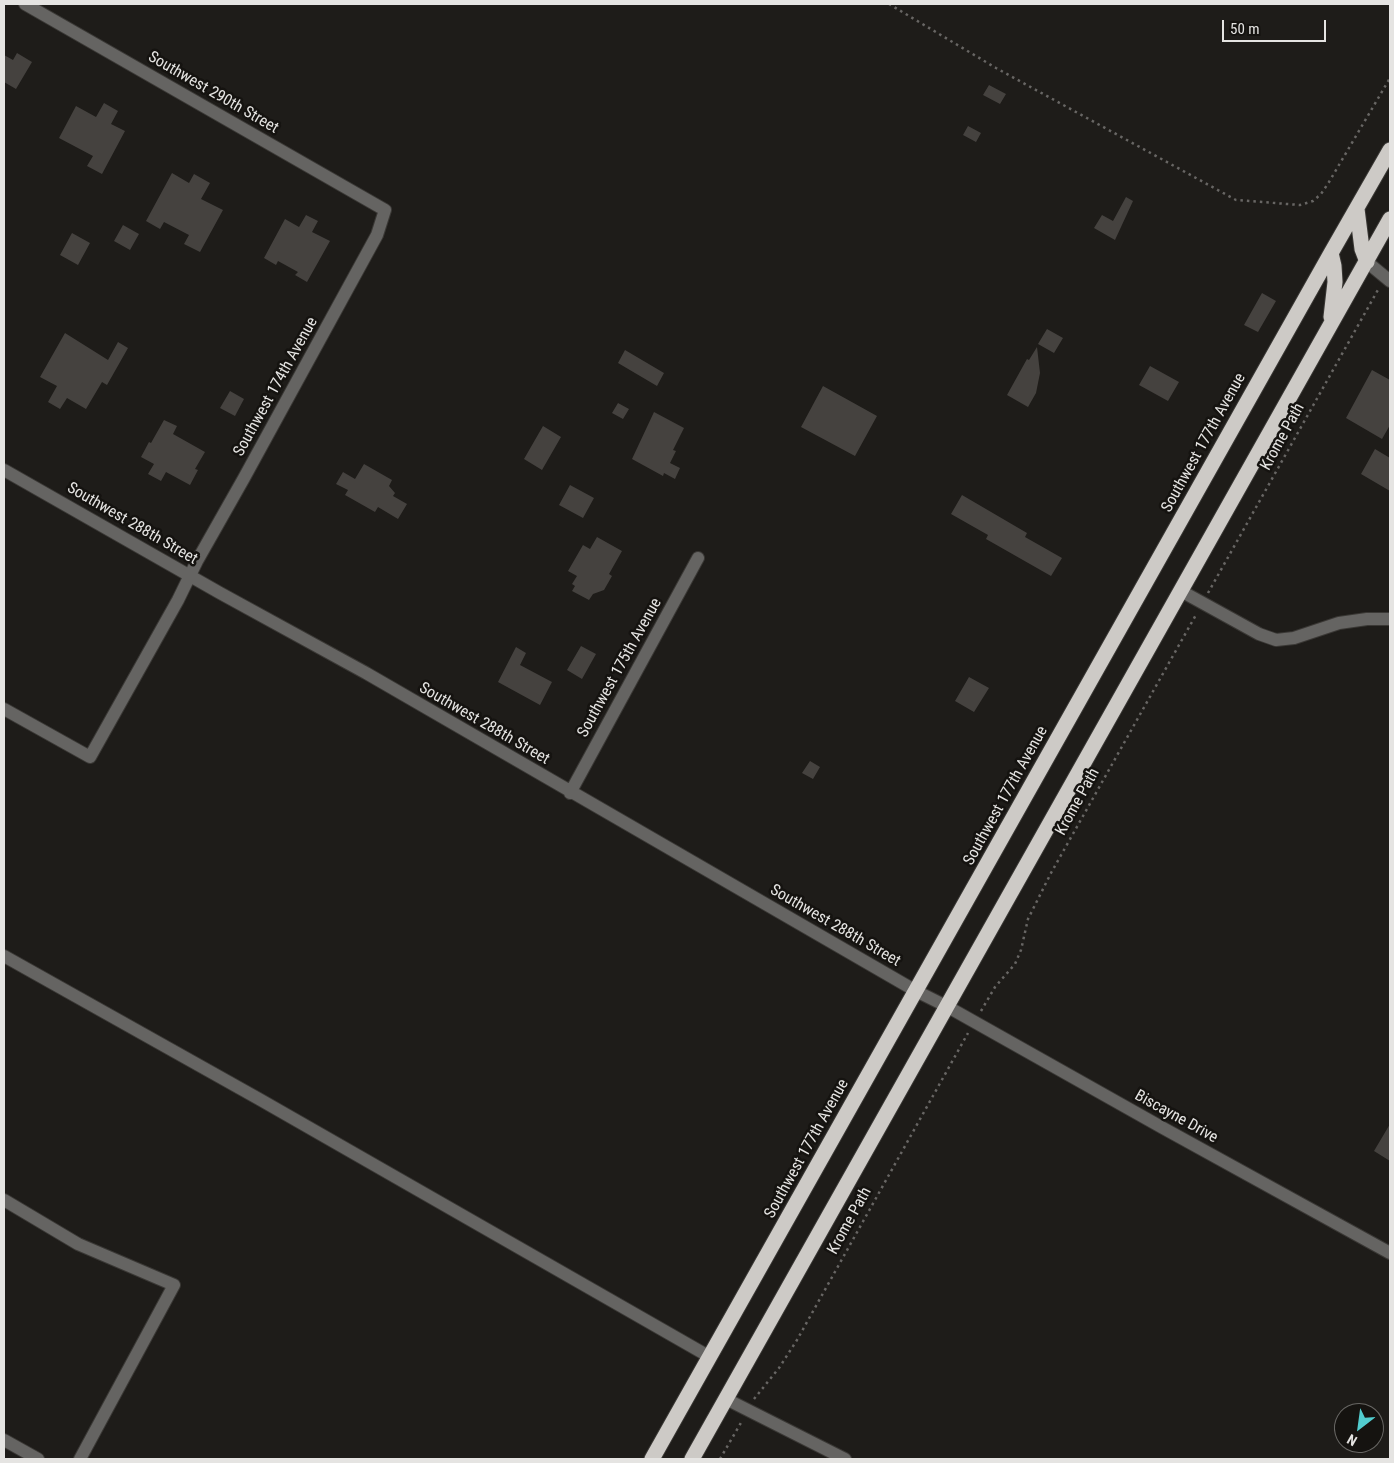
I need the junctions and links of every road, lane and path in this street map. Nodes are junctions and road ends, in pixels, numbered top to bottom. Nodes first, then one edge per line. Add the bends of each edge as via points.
1 (25, 4) edge
2 (889, 4) edge
3 (1390, 78) edge
4 (1390, 150) edge
5 (1356, 209) junction
6 (384, 210) joint
7 (1390, 219) edge
8 (1331, 253) junction
9 (1367, 262) junction
10 (1390, 281) edge
11 (1379, 289) dead end
12 (1330, 326) junction
13 (4, 470) edge
14 (698, 558) dead end
15 (190, 576) junction
16 (1181, 591) junction
17 (1206, 595) dead end
18 (1198, 610) dead end
19 (1390, 619) edge
20 (4, 709) edge
21 (570, 793) junction
22 (4, 956) edge
23 (916, 991) junction
24 (983, 1006) dead end
25 (948, 1007) junction
26 (961, 1047) dead end
27 (4, 1200) edge
28 (1390, 1253) edge
29 (710, 1357) junction
30 (726, 1399) junction
31 (753, 1402) dead end
32 (743, 1419) dead end
33 (4, 1440) edge
34 (38, 1459) edge
35 (80, 1459) edge
36 (652, 1459) edge
37 (692, 1459) edge
38 (720, 1459) edge
39 (845, 1459) edge

1 - 6 street, Southwest 290th Street
2 - 3 path via 996,68 1236,200 1300,205 1313,202 1329,182
4 - 5 highway, Southwest 177th Avenue
5 - 8 highway, Southwest 177th Avenue
5 - 9 highway
6 - 15 street, Southwest 174th Avenue via 377,235
7 - 9 highway
8 - 12 highway via 1335,282
8 - 23 highway, Southwest 177th Avenue
9 - 10 street
9 - 12 highway
11 - 17 path, Krome Path
12 - 16 highway
13 - 15 street, Southwest 288th Street
14 - 21 street, Southwest 175th Avenue
15 - 20 street, Southwest 174th Avenue via 90,758
15 - 21 street, Southwest 288th Street via 366,673
16 - 19 street via 1250,630 1276,640 1294,638 1339,623
16 - 25 highway
18 - 24 path, Krome Path via 1051,873 1028,919 1015,964
21 - 23 street, Southwest 288th Street
22 - 29 street
23 - 25 street, Southwest 288th Street
23 - 29 highway, Southwest 177th Avenue
25 - 28 street, Biscayne Drive
25 - 30 highway
26 - 31 path, Krome Path via 797,1340
27 - 35 street via 78,1244 174,1285
29 - 36 highway, Southwest 177th Avenue
30 - 37 highway
30 - 39 street
32 - 38 path
33 - 34 street

